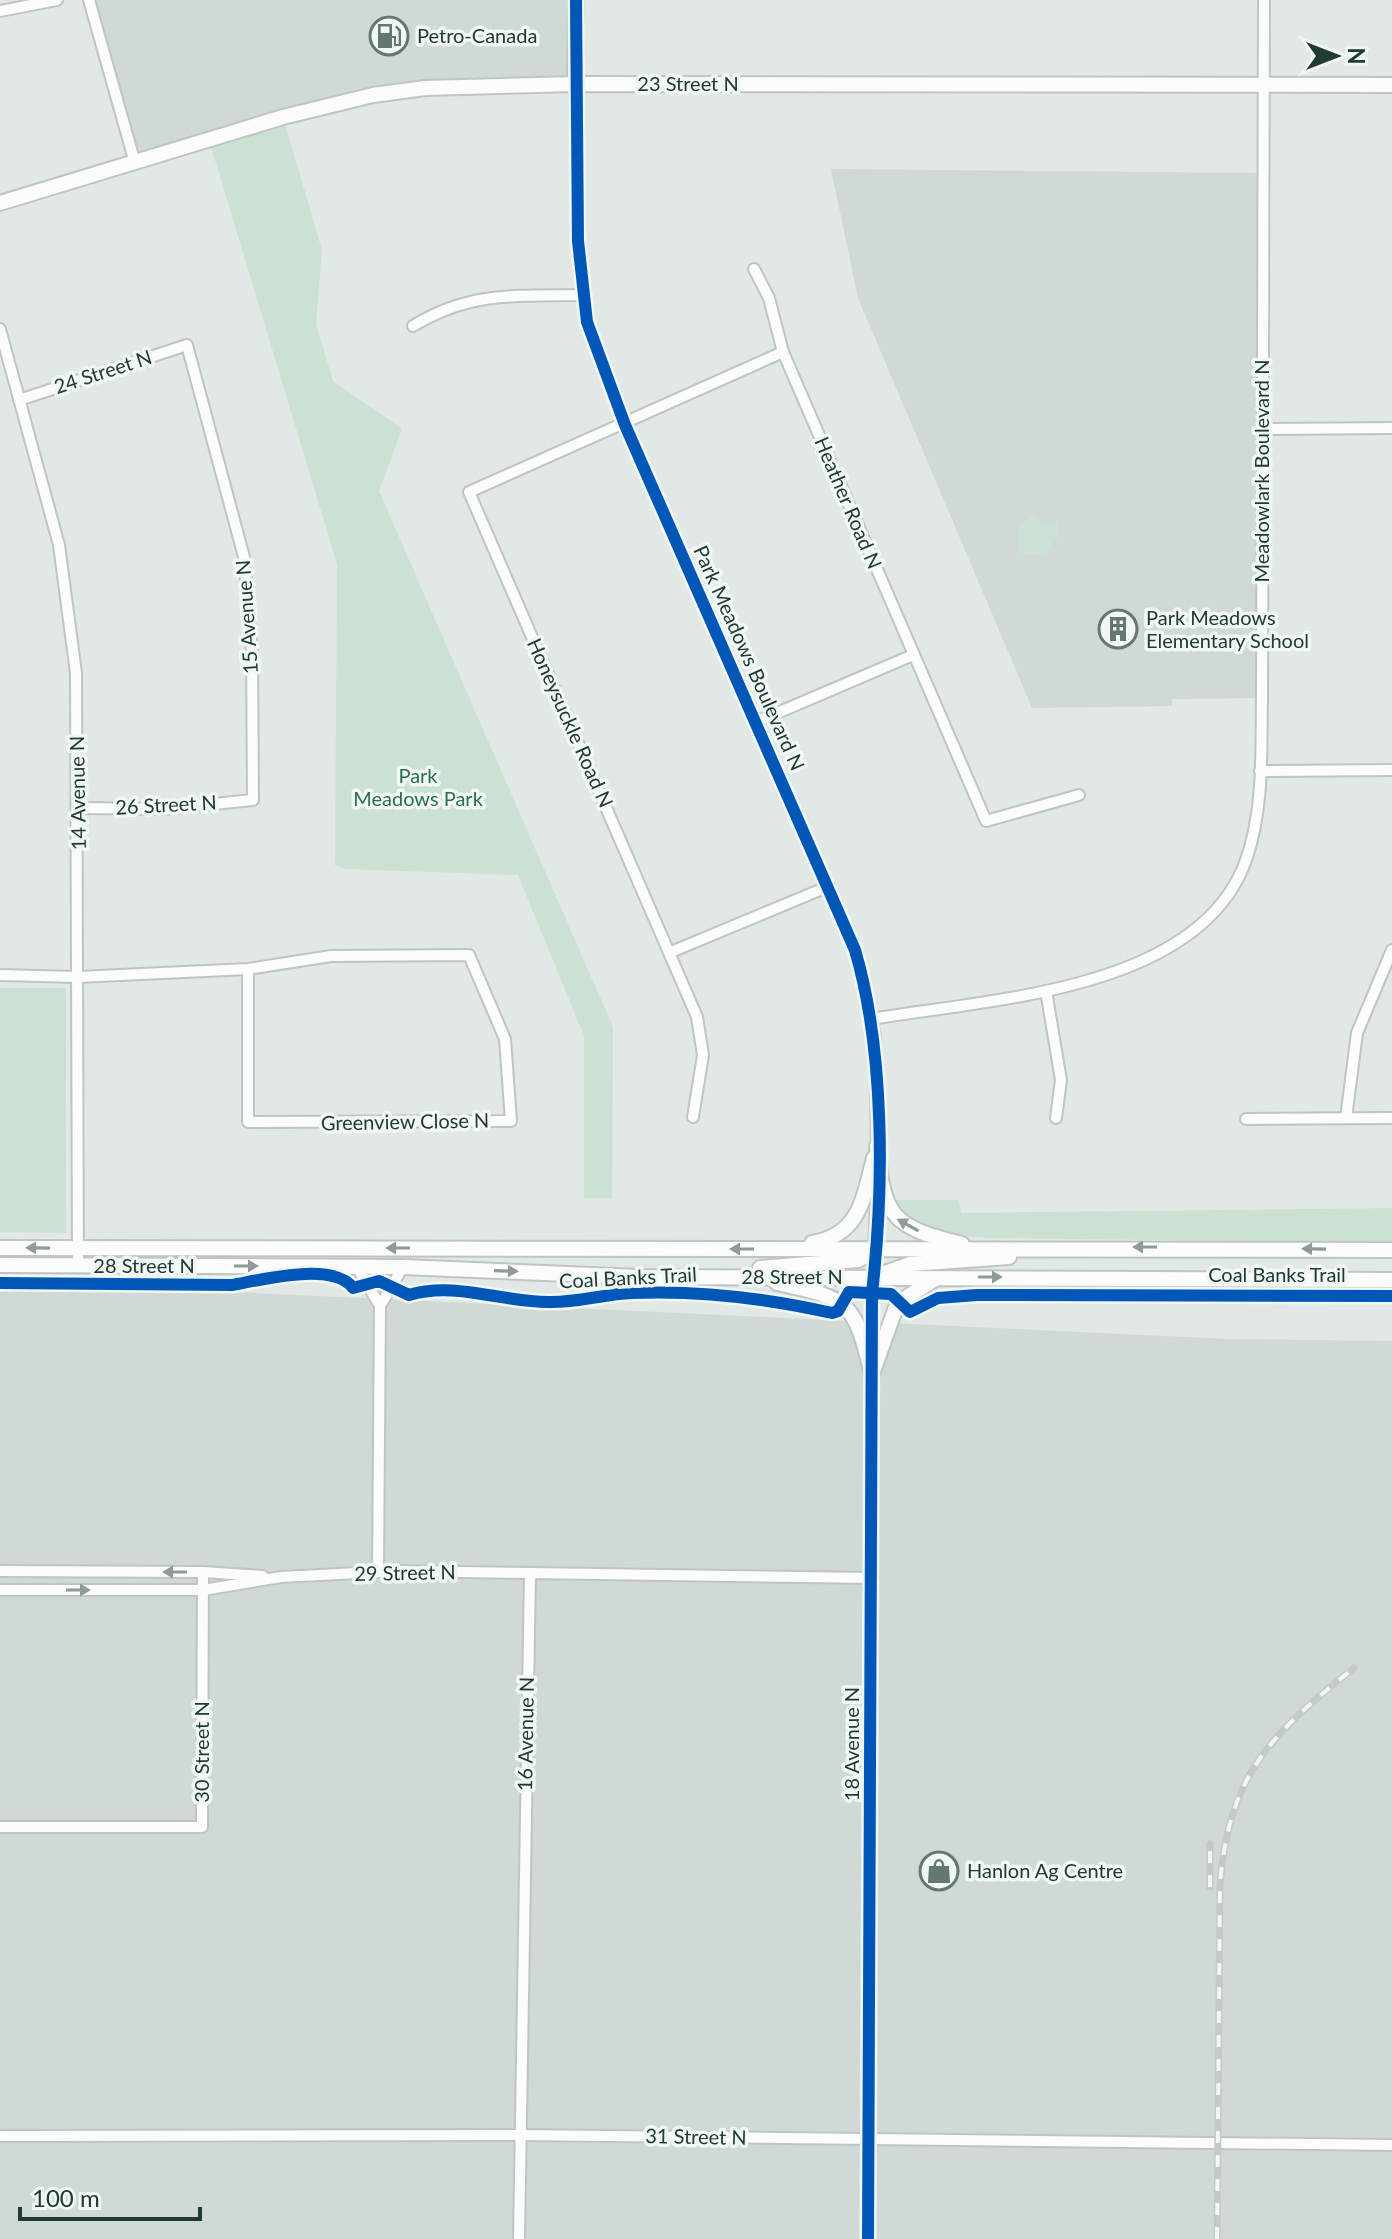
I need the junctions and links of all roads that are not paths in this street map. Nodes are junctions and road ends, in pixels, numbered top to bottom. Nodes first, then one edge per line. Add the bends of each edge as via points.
1 (57, 0) edge
2 (89, 0) edge
3 (576, 0) edge
4 (1264, 0) edge
5 (0, 11) edge
6 (575, 84) junction
7 (1264, 85) junction
8 (1392, 85) edge
9 (135, 163) junction
10 (0, 203) edge
11 (754, 269) dead end
12 (581, 295) junction
13 (413, 326) dead end
14 (0, 329) edge
15 (187, 345) joint
16 (783, 352) junction
17 (19, 400) junction
18 (625, 425) junction
19 (1392, 428) edge
20 (1263, 429) junction
21 (913, 655) junction
22 (756, 722) junction
23 (1392, 770) edge
24 (1260, 771) junction
25 (1079, 795) dead end
26 (253, 800) joint
27 (79, 808) junction
28 (827, 887) junction
29 (1392, 950) edge
30 (671, 952) junction
31 (248, 969) junction
32 (0, 975) edge
33 (78, 977) junction
34 (1046, 991) junction
35 (872, 1019) junction
36 (693, 1117) dead end
37 (1056, 1118) dead end
38 (1346, 1118) junction
39 (1392, 1118) edge
40 (1246, 1119) dead end
41 (877, 1146) junction
42 (1088, 1247) junction
43 (0, 1248) edge
44 (76, 1249) junction
45 (774, 1249) junction
46 (876, 1250) junction
47 (982, 1250) junction
48 (1392, 1250) edge
49 (0, 1265) edge
50 (78, 1266) junction
51 (357, 1267) junction
52 (403, 1267) junction
53 (639, 1277) junction
54 (752, 1277) junction
55 (874, 1277) junction
56 (939, 1277) junction
57 (1392, 1280) edge
58 (380, 1306) junction
59 (872, 1374) junction
60 (0, 1571) edge
61 (203, 1572) junction
62 (378, 1572) junction
63 (530, 1573) junction
64 (281, 1577) junction
65 (873, 1578) junction
66 (0, 1590) edge
67 (203, 1590) junction
68 (0, 1827) edge
69 (519, 2135) junction
70 (0, 2136) edge
71 (870, 2139) junction
72 (1392, 2145) edge
73 (519, 2239) edge
74 (868, 2239) edge

1 - 5 street
2 - 9 street
3 - 6 main road
4 - 7 street, Meadowlark Boulevard N
6 - 7 main road, 23 Street N
6 - 9 main road, 23 Street N via 425,88 373,95
6 - 12 street, Park Meadows Boulevard N
7 - 8 main road, 23 Street N
7 - 20 street, Meadowlark Boulevard N
9 - 10 main road, 23 Street N
11 - 16 street, Heather Road N via 769,298
12 - 13 street via 471,299
12 - 18 street, Park Meadows Boulevard N
14 - 17 street, 14 Avenue N
15 - 17 street, 24 Street N
15 - 26 street, 15 Avenue N via 244,557 252,652
16 - 18 street
16 - 21 street, Heather Road N
17 - 27 street, 14 Avenue N via 66,586 76,673
18 - 22 street, Park Meadows Boulevard N
18 - 30 street, Honeysuckle Road N via 469,492
19 - 20 street
20 - 24 street, Meadowlark Boulevard N
21 - 22 street
21 - 25 street, Heather Road N via 986,821
22 - 28 street, Park Meadows Boulevard N
23 - 24 street
24 - 34 street, Meadowlark Boulevard N via 1245,863 1220,909 1182,941 1142,962
26 - 27 street, 26 Street N via 164,809
27 - 33 street, 14 Avenue N
28 - 30 street
28 - 35 street, Park Meadows Boulevard N via 855,950
29 - 38 street via 1357,1033
30 - 36 street, Honeysuckle Road N via 702,1035
31 - 31 street, Greenview Close N via 331,956 469,955 505,1039 511,1121 248,1122
31 - 33 street, Greenview Close N
32 - 33 street, Greenview Close N
33 - 44 street, 14 Avenue N
34 - 35 street, Meadowlark Boulevard N
34 - 37 street via 1061,1080
35 - 41 street, Park Meadows Boulevard N
38 - 39 street
38 - 40 street
41 - 45 main road via 859,1210 847,1228 832,1240
41 - 46 street, Park Meadows Boulevard N
47 -> 41 main road via 903,1225 880,1179
42 - 47 main road, 28 Street N
48 -> 42 main road, 28 Street N
42 - 55 main road via 910,1264
44 -> 43 main road, 28 Street N
45 -> 44 main road, 28 Street N
44 - 50 street, 14 Avenue N
45 - 46 main road, 28 Street N
46 - 47 main road, 28 Street N
46 - 53 main road via 858,1260 682,1269
46 - 55 street, 18 Avenue N
49 - 50 main road, 28 Street N
50 -> 51 main road, 28 Street N
51 - 52 main road, 28 Street N
51 - 58 street
52 -> 53 main road, 28 Street N
52 - 58 street
53 - 54 main road, 28 Street N
54 - 55 main road, 28 Street N
54 - 59 main road via 843,1304 855,1315
55 - 56 main road, 28 Street N
55 - 59 street, 18 Avenue N
56 -> 57 main road, 28 Street N
56 - 59 main road via 895,1310
58 - 62 street
59 - 65 street, 18 Avenue N
61 -> 60 street
61 - 64 street
61 - 67 street, 30 Street N
62 - 63 street, 29 Street N
62 - 64 street, 29 Street N
63 - 65 street
63 - 69 street, 16 Avenue N
64 - 67 street
65 - 71 street, 18 Avenue N
66 -> 67 street
67 - 68 street, 30 Street N via 202,1827
69 - 70 street, 31 Street N
69 - 71 street, 31 Street N
69 - 73 street, 16 Avenue N
71 - 72 street, 31 Street N
71 - 74 street, 18 Avenue N

